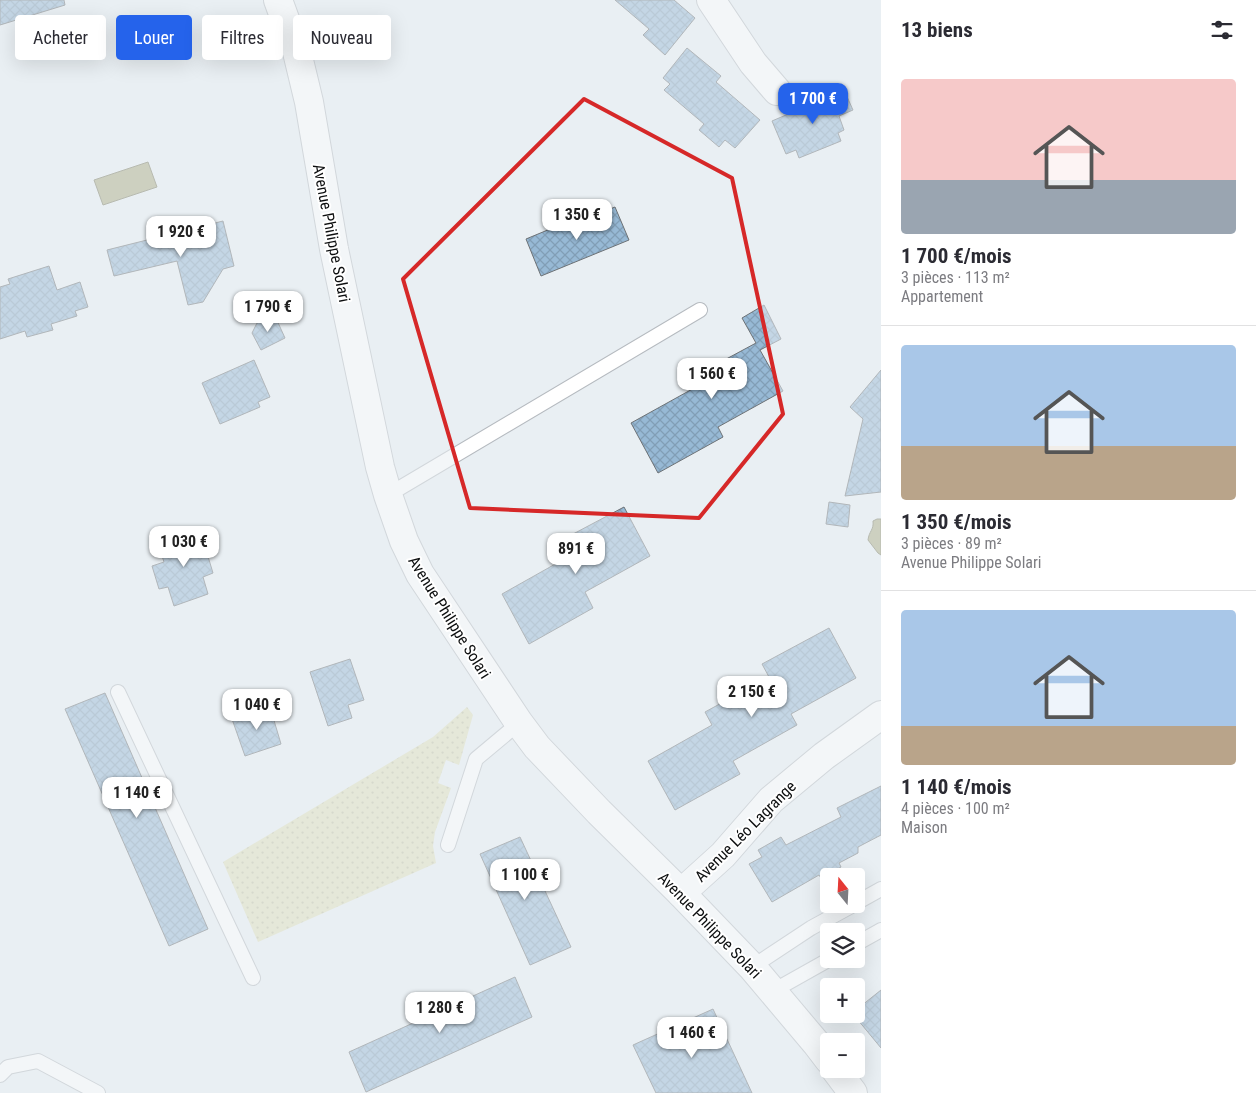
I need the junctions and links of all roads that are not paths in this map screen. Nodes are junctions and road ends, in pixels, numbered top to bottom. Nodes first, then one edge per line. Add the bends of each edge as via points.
1 (278, 0) edge
2 (711, 0) edge
3 (777, 91) dead end
4 (700, 310) dead end
5 (388, 495) junction
6 (118, 692) dead end
7 (881, 715) edge
8 (519, 723) junction
9 (448, 845) dead end
10 (881, 889) edge
11 (681, 893) junction
12 (865, 898) edge
13 (838, 913) edge
14 (881, 930) edge
15 (865, 939) edge
16 (820, 965) edge
17 (752, 967) junction
18 (253, 978) dead end
19 (773, 991) junction
20 (820, 1048) edge
21 (0, 1075) edge
22 (842, 1078) edge
23 (98, 1093) edge
24 (853, 1093) edge

1 - 5 main road, Avenue Philippe Solari via 297,52 309,102 334,249
2 - 3 main road via 753,63
4 - 5 lane
5 - 8 main road, Avenue Philippe Solari via 420,574
6 - 18 lane
7 - 11 main road, Avenue Léo Lagrange via 771,800 723,855
8 - 9 lane via 476,759
8 - 11 main road, Avenue Philippe Solari via 537,747
10 - 12 lane
11 - 17 main road, Avenue Philippe Solari
13 - 17 lane
14 - 15 lane
16 - 19 lane
17 - 19 main road, Avenue Philippe Solari
19 - 20 main road, Avenue Philippe Solari
21 - 23 lane via 8,1066 38,1062
22 - 24 main road

